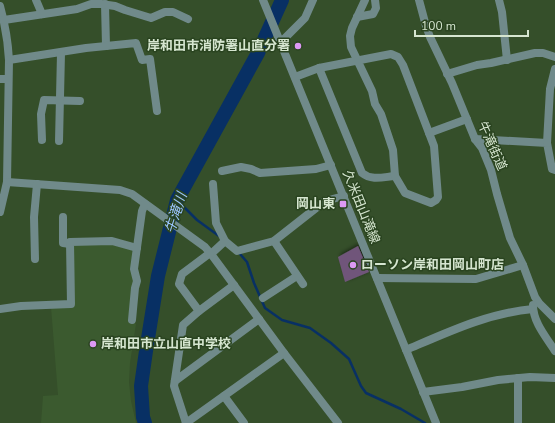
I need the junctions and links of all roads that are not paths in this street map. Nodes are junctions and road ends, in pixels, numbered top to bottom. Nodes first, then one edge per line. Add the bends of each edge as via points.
1 (36, 0) edge
2 (264, 0) edge
3 (313, 0) edge
4 (365, 0) edge
5 (375, 0) edge
6 (419, 0) edge
7 (499, 0) edge
8 (105, 4) junction
9 (2, 13) edge
10 (42, 14) junction
11 (188, 18) dead end
12 (357, 18) junction
13 (280, 40) junction
14 (106, 46) junction
15 (61, 53) junction
16 (555, 57) edge
17 (9, 60) junction
18 (357, 60) junction
19 (507, 60) junction
20 (319, 68) junction
21 (555, 69) edge
22 (447, 74) junction
23 (295, 77) junction
24 (4, 79) edge
25 (60, 101) junction
26 (80, 102) dead end
27 (157, 111) dead end
28 (4, 119) edge
29 (467, 119) junction
30 (429, 133) junction
31 (475, 139) junction
32 (42, 140) dead end
33 (59, 141) dead end
34 (547, 143) junction
35 (331, 165) junction
36 (555, 170) edge
37 (222, 171) dead end
38 (396, 176) junction
39 (4, 180) edge
40 (37, 184) junction
41 (213, 184) dead end
42 (344, 196) junction
43 (145, 204) junction
44 (0, 212) edge
45 (63, 217) dead end
46 (225, 241) junction
47 (274, 241) junction
48 (70, 244) junction
49 (137, 248) junction
50 (211, 253) junction
51 (35, 259) dead end
52 (523, 265) junction
53 (297, 276) junction
54 (377, 278) junction
55 (303, 284) dead end
56 (234, 285) junction
57 (535, 296) junction
58 (263, 298) dead end
59 (0, 309) edge
60 (533, 309) junction
61 (199, 310) junction
62 (259, 319) junction
63 (555, 319) edge
64 (132, 320) dead end
65 (406, 350) junction
66 (555, 351) edge
67 (284, 353) junction
68 (518, 378) junction
69 (555, 378) edge
70 (175, 382) junction
71 (423, 392) junction
72 (224, 396) junction
73 (186, 423) edge
74 (244, 423) edge
75 (338, 423) edge
76 (436, 423) edge
77 (518, 423) edge

1 - 10 street
2 - 13 street, 久米田山滝線
3 - 13 street via 305,18
4 - 12 street
5 - 12 street via 376,8 373,14
6 - 22 street, 牛滝街道 via 426,26
7 - 19 street
8 - 10 street via 92,4
8 - 11 street via 151,18 173,12
8 - 14 street
9 - 10 street
9 - 17 street
12 - 18 street via 350,36 351,47
13 - 23 street, 久米田山滝線
14 - 15 street
14 - 27 street via 136,43 142,60 150,59
15 - 17 street
15 - 25 street
16 - 19 street via 534,53
17 - 24 street
18 - 20 street
18 - 30 street via 391,54 398,57
18 - 38 street via 381,114 393,150
19 - 22 street
20 - 23 street
20 - 38 street via 362,173 374,179
21 - 34 street via 550,89
22 - 29 street, 牛滝街道
23 - 35 street, 久米田山滝線
24 - 28 street
25 - 26 street
25 - 32 street via 44,100 41,114
25 - 33 street
28 - 39 street
29 - 30 street
29 - 31 street, 牛滝街道
30 - 38 street via 434,146 438,197 436,200 431,203 405,193
31 - 34 street
31 - 52 street, 牛滝街道 via 482,148 491,170 510,238
34 - 36 street via 552,169
35 - 37 street via 316,169 267,173 241,167
35 - 42 street, 久米田山滝線
39 - 40 street
39 - 44 street
40 - 43 street via 120,190 132,194
40 - 51 street via 34,217
41 - 46 street via 216,223
42 - 47 street via 326,202
42 - 54 street, 久米田山滝線
43 - 49 street
43 - 50 street
45 - 48 street via 63,243
46 - 47 street via 237,251
46 - 50 street
47 - 53 street
48 - 49 street via 112,241
48 - 59 street via 71,304
49 - 64 street via 134,269 137,281
50 - 56 street
50 - 61 street via 182,274 179,284
52 - 54 street via 476,279
52 - 57 street, 牛滝街道
53 - 55 street
53 - 58 street
54 - 65 street, 久米田山滝線
56 - 61 street
56 - 62 street
57 - 60 street
57 - 63 street, 牛滝街道
60 - 65 street via 502,314 464,325
60 - 66 street via 541,329
61 - 70 street via 183,325
62 - 67 street
62 - 70 street
65 - 71 street, 久米田山滝線
67 - 72 street
67 - 75 street
68 - 69 street
68 - 71 street
68 - 77 street
70 - 73 street via 174,386
71 - 76 street, 久米田山滝線
72 - 73 street
72 - 74 street

